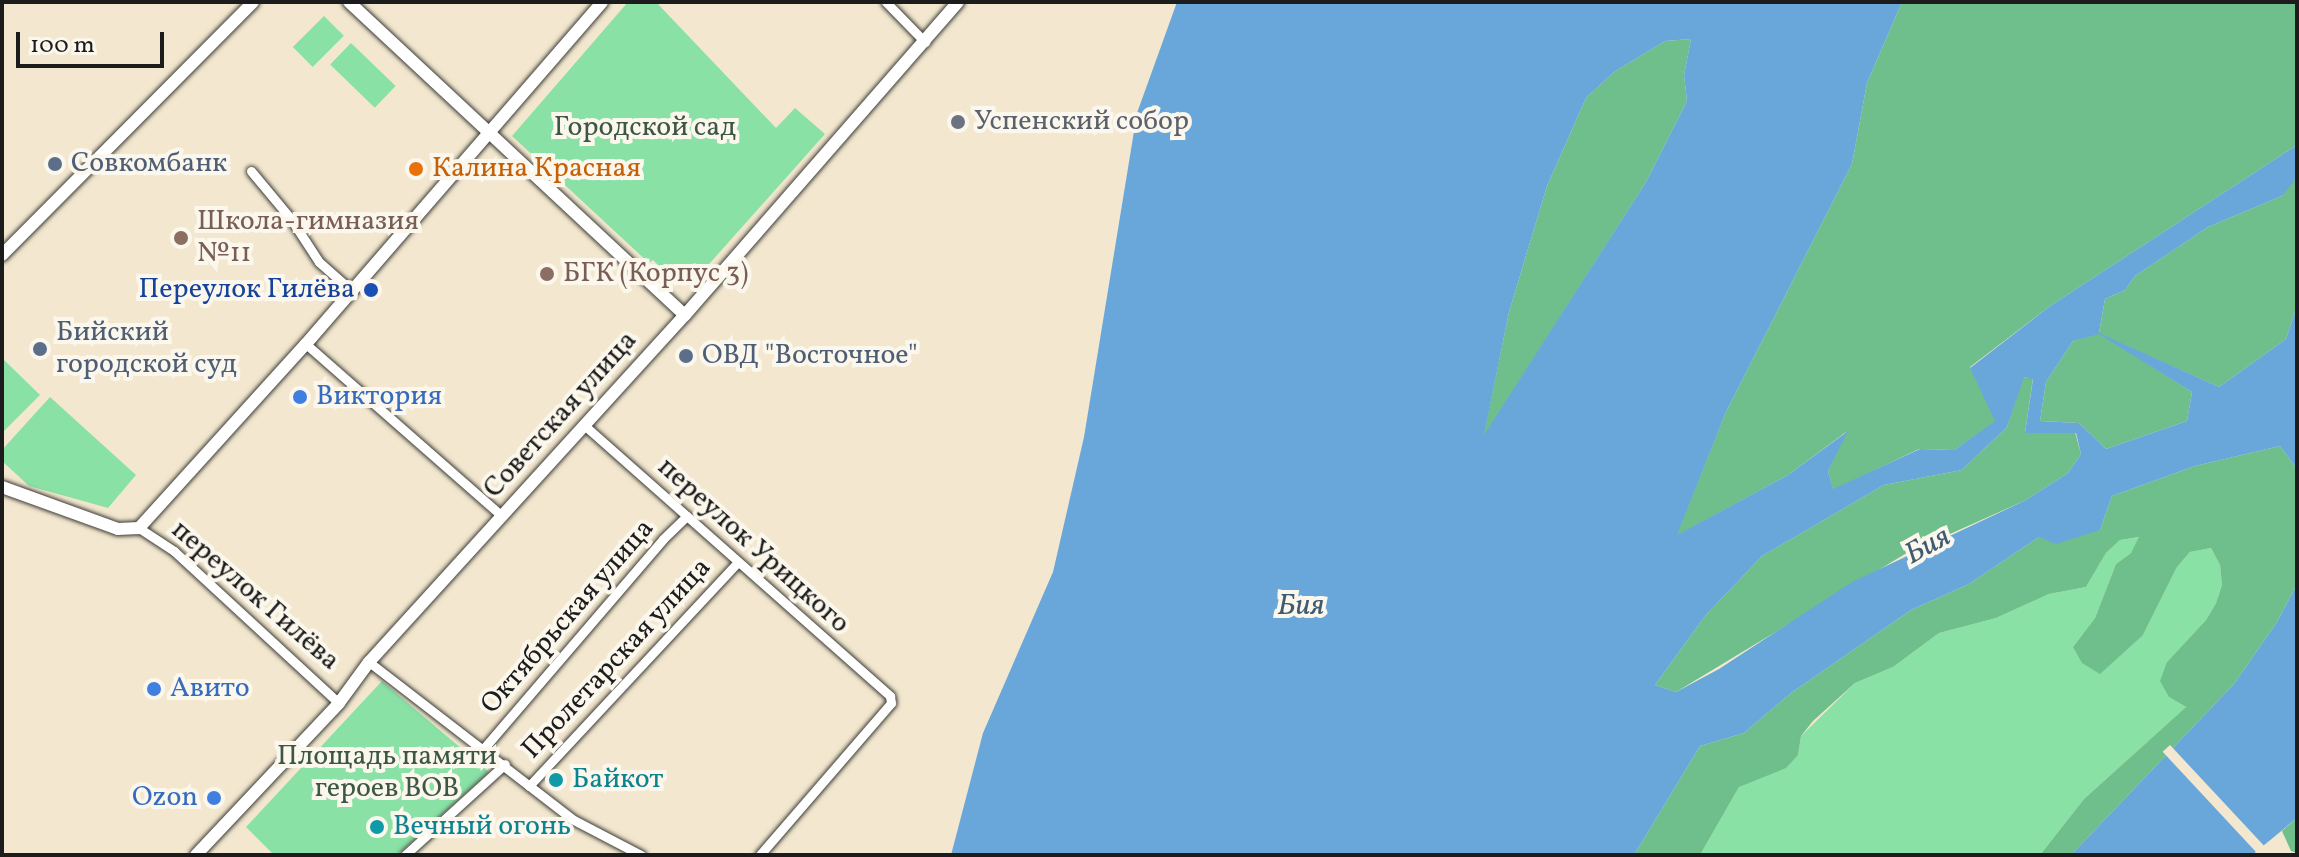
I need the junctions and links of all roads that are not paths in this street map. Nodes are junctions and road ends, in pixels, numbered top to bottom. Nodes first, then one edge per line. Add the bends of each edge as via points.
1 (253, 2) edge
2 (349, 2) edge
3 (602, 2) edge
4 (886, 2) edge
5 (958, 2) edge
6 (925, 42) junction
7 (489, 132) junction
8 (251, 171) dead end
9 (2, 255) edge
10 (352, 291) junction
11 (685, 315) junction
12 (306, 344) junction
13 (584, 425) junction
14 (2, 487) edge
15 (502, 516) junction
16 (687, 516) junction
17 (139, 528) junction
18 (738, 562) junction
19 (369, 662) junction
20 (339, 703) junction
21 (484, 748) junction
22 (505, 764) junction
23 (529, 786) junction
24 (196, 855) edge
25 (405, 855) edge
26 (641, 855) edge
27 (760, 855) edge

1 - 9 street
2 - 7 street
3 - 7 street
4 - 6 street
5 - 6 street, Советская улица
6 - 11 street, Советская улица
7 - 10 street
7 - 11 street
8 - 10 street via 319,262
10 - 12 street
11 - 13 street, Советская улица
12 - 15 street
12 - 17 street
13 - 15 street, Советская улица
13 - 16 street, переулок Урицкого
14 - 17 street, переулок Гилёва via 118,529
15 - 19 street, Советская улица
16 - 18 street, переулок Урицкого
16 - 21 street, Октябрьская улица
17 - 20 street, переулок Гилёва via 174,551
18 - 23 street, Пролетарская улица
18 - 27 street, переулок Урицкого via 891,700
19 - 20 street, Советская улица
19 - 21 street
20 - 24 street, Советская улица
21 - 22 street
22 - 23 street
22 - 25 street
23 - 26 street via 581,824

